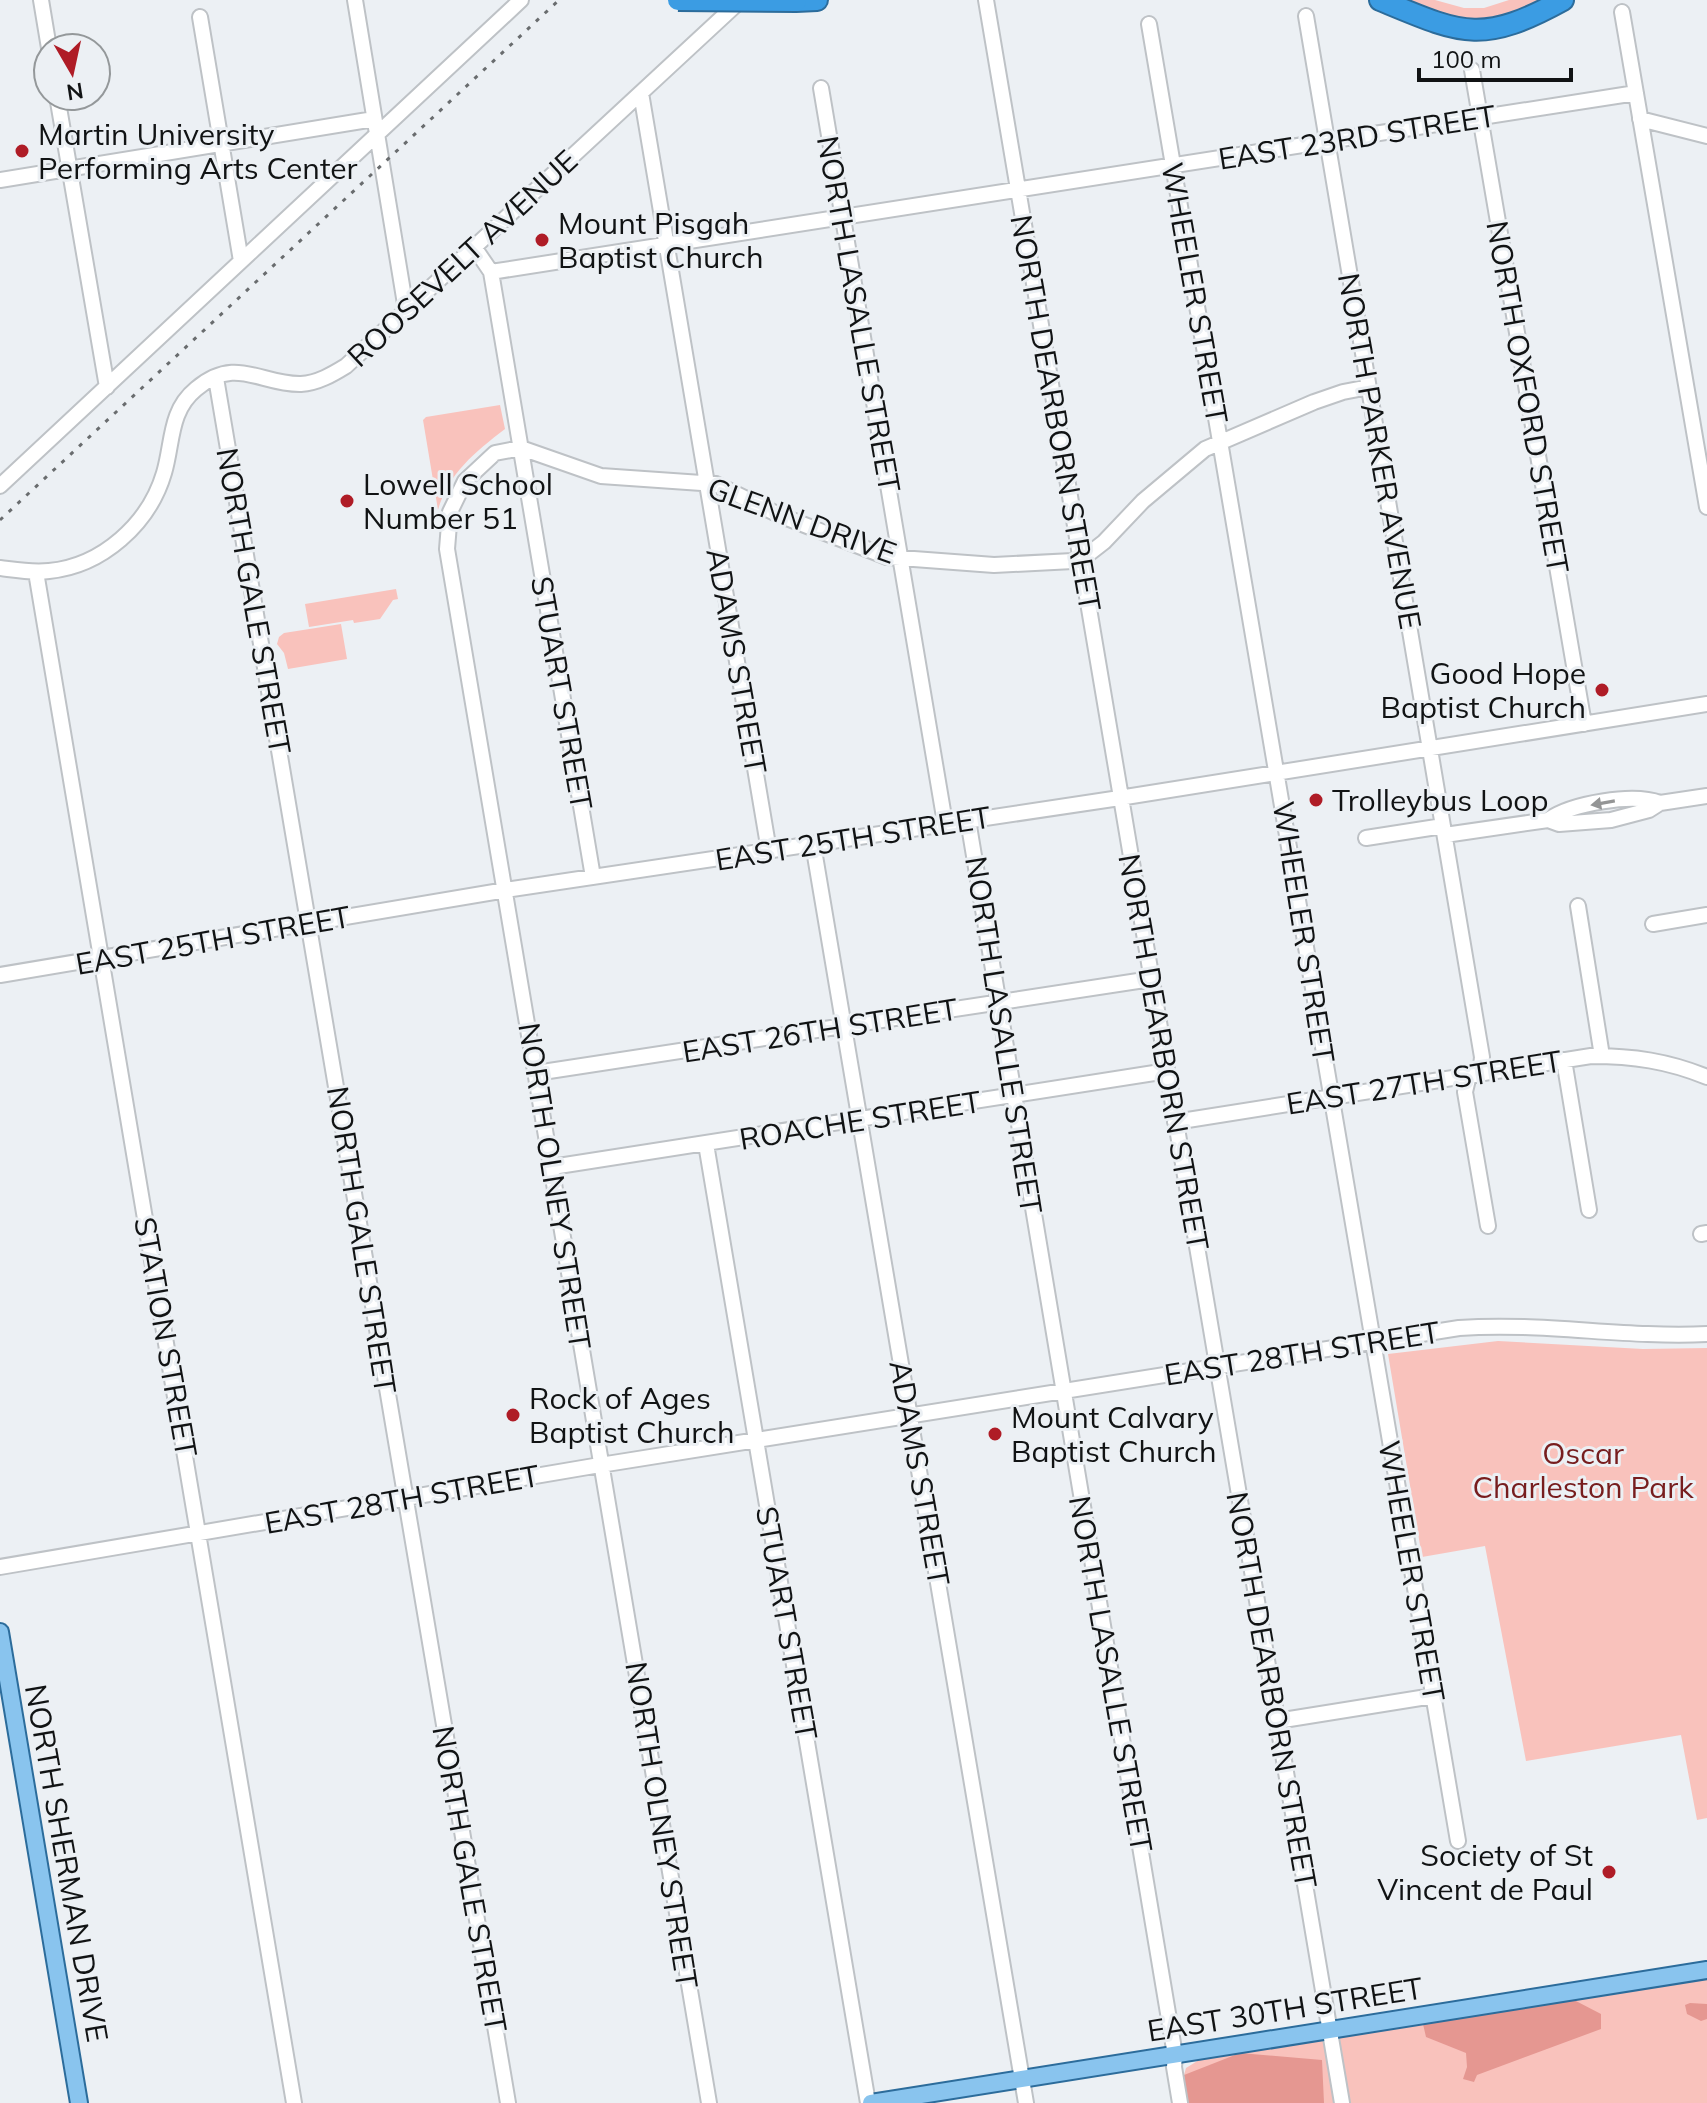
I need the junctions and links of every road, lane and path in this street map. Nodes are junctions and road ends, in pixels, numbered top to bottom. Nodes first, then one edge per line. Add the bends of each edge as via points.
1 (41, 0) edge
2 (355, 0) edge
3 (521, 0) edge
4 (678, 0) edge
5 (741, 0) edge
6 (817, 0) edge
7 (986, 0) edge
8 (1380, 0) edge
9 (1563, 0) edge
10 (796, 1) edge
11 (1622, 12) dead end
12 (1306, 16) dead end
13 (200, 17) dead end
14 (1149, 24) dead end
15 (46, 32) edge
16 (1472, 70) dead end
17 (821, 88) dead end
18 (641, 93) junction
19 (1636, 93) junction
20 (60, 112) edge
21 (1480, 117) junction
22 (1640, 119) junction
23 (376, 127) junction
24 (1707, 136) edge
25 (1327, 141) junction
26 (222, 144) junction
27 (1174, 166) junction
28 (69, 169) junction
29 (0, 180) edge
30 (1018, 189) junction
31 (843, 218) junction
32 (666, 245) junction
33 (474, 247) junction
34 (241, 261) junction
35 (491, 272) junction
36 (406, 310) junction
37 (216, 378) junction
38 (107, 387) junction
39 (1369, 387) junction
40 (1221, 441) junction
41 (521, 448) junction
42 (706, 482) junction
43 (0, 486) edge
44 (1707, 507) edge
45 (901, 559) junction
46 (1081, 559) junction
47 (0, 568) edge
48 (36, 572) junction
49 (1707, 704) edge
50 (1584, 724) junction
51 (1431, 749) junction
52 (1278, 772) junction
53 (1707, 796) edge
54 (1121, 798) junction
55 (968, 820) junction
56 (945, 823) junction
57 (1444, 830) junction
58 (1366, 838) dead end
59 (813, 844) junction
60 (769, 851) junction
61 (593, 877) junction
62 (506, 890) junction
63 (1578, 906) dead end
64 (1707, 915) edge
65 (309, 923) junction
66 (1653, 924) dead end
67 (101, 959) junction
68 (0, 975) edge
69 (1151, 979) junction
70 (998, 1003) junction
71 (844, 1026) junction
72 (1602, 1056) junction
73 (1564, 1060) junction
74 (1167, 1071) junction
75 (536, 1073) junction
76 (1472, 1075) junction
77 (1707, 1077) edge
78 (1014, 1096) junction
79 (1332, 1097) junction
80 (860, 1119) junction
81 (1175, 1122) junction
82 (706, 1144) junction
83 (552, 1167) junction
84 (1589, 1210) dead end
85 (1488, 1226) dead end
86 (1707, 1334) edge
87 (1372, 1342) junction
88 (1217, 1367) junction
89 (1064, 1392) junction
90 (910, 1416) junction
91 (756, 1440) junction
92 (602, 1465) junction
93 (405, 1497) junction
94 (199, 1534) junction
95 (0, 1567) edge
96 (0, 1632) edge
97 (1433, 1696) junction
98 (1277, 1721) junction
99 (1458, 1841) dead end
100 (1707, 1970) edge
101 (1330, 2030) junction
102 (1175, 2055) junction
103 (1022, 2079) junction
104 (79, 2103) edge
105 (294, 2103) edge
106 (508, 2103) edge
107 (709, 2103) edge
108 (870, 2103) edge
109 (1026, 2103) edge
110 (1180, 2103) edge
111 (1342, 2103) edge

1 - 15 street
2 - 23 street
3 - 23 street
4 - 10 highway, bridge
5 - 18 street, ROOSEVELT AVENUE
6 - 10 highway
7 - 30 street, NORTH DEARBORN STREET
8 - 9 highway via 1443,26 1473,31 1516,24
11 - 19 street
12 - 25 street, NORTH PARKER AVENUE
13 - 26 street
14 - 27 street, WHEELER STREET
16 - 21 street, NORTH OXFORD STREET
17 - 31 street, NORTH LASALLE STREET
18 - 32 street, ADAMS STREET
18 - 33 street, ROOSEVELT AVENUE
19 - 21 street, EAST 23RD STREET
19 - 22 street
20 - 28 street
21 - 25 street, EAST 23RD STREET
21 - 50 street, NORTH OXFORD STREET
22 - 24 street
22 - 44 street
23 - 26 street
23 - 34 street
23 - 36 street
25 - 27 street, EAST 23RD STREET
25 - 39 street, NORTH PARKER AVENUE
26 - 28 street
26 - 34 street
27 - 30 street, EAST 23RD STREET
27 - 40 street, WHEELER STREET
28 - 29 street
28 - 38 street
30 - 31 street, EAST 23RD STREET
30 - 46 street, NORTH DEARBORN STREET
31 - 32 street, EAST 23RD STREET
31 - 45 street, NORTH LASALLE STREET
32 - 35 street, EAST 23RD STREET
32 - 42 street, ADAMS STREET
33 - 35 street
33 - 36 street, ROOSEVELT AVENUE
34 - 38 street
35 - 41 street, STUART STREET
36 - 37 street, ROOSEVELT AVENUE via 346,366 319,380 293,383 239,372
37 - 48 street via 197,388 175,417 158,491 125,535 89,561
37 - 65 street, NORTH GALE STREET
38 - 43 street
39 - 40 street via 1314,402
39 - 51 street, NORTH PARKER AVENUE
40 - 46 street via 1187,463
40 - 52 street, WHEELER STREET
41 - 42 street, GLENN DRIVE via 601,476
41 - 61 street, STUART STREET
41 - 62 street, NORTH OLNEY STREET via 495,453 469,477 452,504 446,537
42 - 45 street, GLENN DRIVE via 801,525
42 - 60 street, ADAMS STREET
45 - 46 street, GLENN DRIVE via 994,565
45 - 56 street, NORTH LASALLE STREET
46 - 54 street, NORTH DEARBORN STREET
47 - 48 street
48 - 67 street, STATION STREET
49 - 50 street, EAST 25TH STREET
50 - 51 street, EAST 25TH STREET
51 - 52 street, EAST 25TH STREET
51 - 57 street, NORTH PARKER AVENUE
52 - 54 street, EAST 25TH STREET
52 - 79 street, WHEELER STREET
53 - 57 street via 1660,803 1607,801 1548,820
54 - 55 street, EAST 25TH STREET
54 - 69 street, NORTH DEARBORN STREET
55 - 56 street, EAST 25TH STREET
55 - 70 street, NORTH LASALLE STREET
56 - 59 street, EAST 25TH STREET
57 - 58 street
57 - 76 street, NORTH PARKER AVENUE via 1482,1057
59 - 60 street, EAST 25TH STREET
59 - 71 street, ADAMS STREET
60 - 61 street, EAST 25TH STREET
61 - 62 street, EAST 25TH STREET
62 - 65 street, EAST 25TH STREET
62 - 75 street, NORTH OLNEY STREET
63 - 72 street
64 - 66 street
65 - 67 street, EAST 25TH STREET
65 - 93 street, NORTH GALE STREET
67 - 68 street, EAST 25TH STREET
67 - 94 street, STATION STREET
69 - 70 street, EAST 26TH STREET
69 - 74 street, NORTH DEARBORN STREET
70 - 71 street, EAST 26TH STREET
70 - 78 street, NORTH LASALLE STREET
71 - 75 street, EAST 26TH STREET
71 - 80 street, ADAMS STREET
72 - 73 street, EAST 27TH STREET
72 - 77 street, EAST 27TH STREET via 1640,1057
73 - 76 street, EAST 27TH STREET
73 - 84 street
74 - 78 street, ROACHE STREET
74 - 81 street, NORTH DEARBORN STREET
75 - 83 street, NORTH OLNEY STREET
76 - 79 street, EAST 27TH STREET
76 - 85 street, NORTH PARKER AVENUE via 1465,1092
78 - 80 street, ROACHE STREET
78 - 89 street, NORTH LASALLE STREET
79 - 81 street, EAST 27TH STREET
79 - 87 street, WHEELER STREET
80 - 82 street, ROACHE STREET
80 - 90 street, ADAMS STREET
81 - 88 street, NORTH DEARBORN STREET
82 - 83 street, ROACHE STREET
82 - 91 street, STUART STREET
83 - 92 street, NORTH OLNEY STREET
86 - 87 street, EAST 28TH STREET via 1478,1326
87 - 88 street, EAST 28TH STREET
87 - 97 street, WHEELER STREET
88 - 89 street, EAST 28TH STREET
88 - 98 street, NORTH DEARBORN STREET
89 - 90 street, EAST 28TH STREET
89 - 102 street, NORTH LASALLE STREET
90 - 91 street, EAST 28TH STREET
90 - 103 street, ADAMS STREET
91 - 92 street, EAST 28TH STREET
91 - 108 street, STUART STREET
92 - 93 street, EAST 28TH STREET
92 - 107 street, NORTH OLNEY STREET
93 - 94 street, EAST 28TH STREET
93 - 106 street, NORTH GALE STREET
94 - 95 street, EAST 28TH STREET
94 - 105 street, STATION STREET
96 - 104 main road, NORTH SHERMAN DRIVE
97 - 98 street
97 - 99 street, WHEELER STREET
98 - 101 street, NORTH DEARBORN STREET
100 - 101 main road, EAST 30TH STREET
101 - 102 main road, EAST 30TH STREET
101 - 111 street, NORTH DEARBORN STREET
102 - 103 main road, EAST 30TH STREET
102 - 110 street, NORTH LASALLE STREET
103 - 108 main road, EAST 30TH STREET
103 - 109 street, ADAMS STREET

